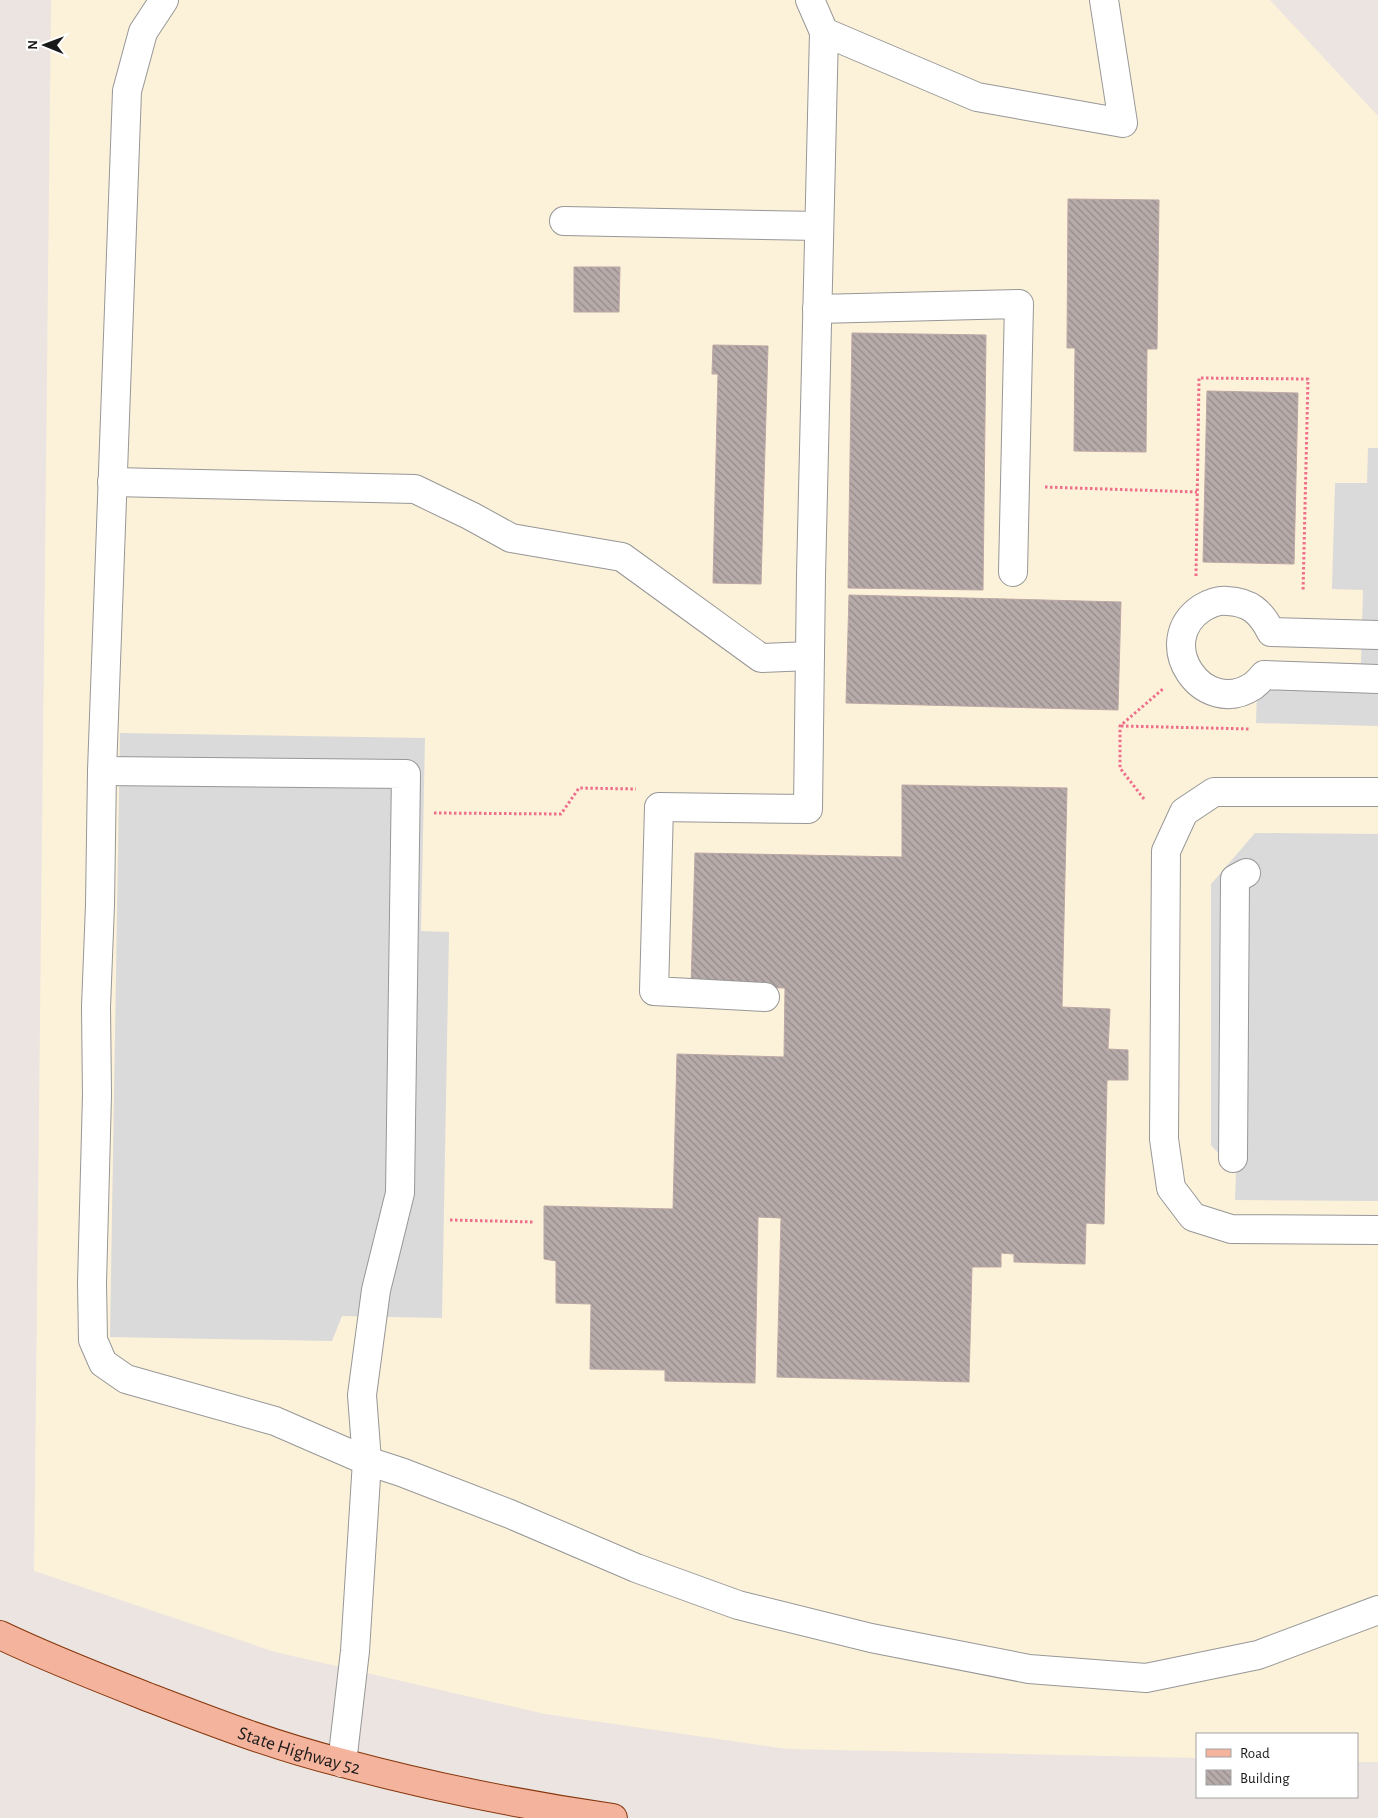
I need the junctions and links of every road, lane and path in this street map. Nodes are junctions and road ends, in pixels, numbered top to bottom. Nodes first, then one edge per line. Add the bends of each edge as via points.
1 (164, 0) edge
2 (810, 0) edge
3 (1104, 0) edge
4 (824, 32) junction
5 (564, 220) dead end
6 (819, 226) junction
7 (817, 309) junction
8 (112, 482) junction
9 (1039, 487) dead end
10 (1197, 492) junction
11 (1013, 572) dead end
12 (1196, 580) dead end
13 (1303, 592) dead end
14 (1378, 635) edge
15 (810, 656) junction
16 (1378, 679) edge
17 (1167, 685) dead end
18 (1120, 726) junction
19 (1250, 729) dead end
20 (102, 771) junction
21 (637, 789) dead end
22 (1378, 792) edge
23 (1144, 799) dead end
24 (406, 813) junction
25 (1246, 873) dead end
26 (765, 997) dead end
27 (1232, 1158) dead end
28 (450, 1220) dead end
29 (535, 1222) dead end
30 (1378, 1230) edge
31 (366, 1461) junction
32 (1378, 1610) edge
33 (0, 1635) edge
34 (342, 1763) junction
35 (613, 1818) edge

1 - 8 lane via 143,32 127,91
2 - 4 lane
3 - 4 lane via 1123,123 977,97
4 - 6 lane
5 - 6 lane
6 - 7 lane
7 - 11 lane via 1019,304
7 - 15 lane
8 - 15 lane via 415,490 511,538 622,557 761,658
8 - 20 lane
9 - 10 path
10 - 12 path
10 - 13 path via 1199,378 1308,379
14 - 16 lane via 1271,632 1264,618 1250,606 1223,600 1208,604 1196,613 1186,625 1181,640 1187,670 1209,690 1224,693 1239,692 1253,686 1264,675
15 - 26 lane via 808,809 659,808 654,991
17 - 18 path
18 - 19 path
18 - 23 path via 1120,768
20 - 24 lane via 406,774
20 - 31 lane via 93,1340 103,1363 126,1380 275,1421
21 - 24 path via 579,788 561,814
22 - 30 lane via 1214,792 1184,812 1166,851 1164,1139 1171,1188 1193,1217 1231,1229
24 - 31 lane via 400,1193 376,1290 362,1395
25 - 27 lane via 1235,879
28 - 29 path
31 - 32 lane via 510,1514 636,1568 738,1605 870,1638 1029,1669 1146,1678 1258,1655
31 - 34 lane via 355,1651
33 - 34 main road, State Highway 52 via 183,1711
34 - 35 main road, State Highway 52 via 466,1792

